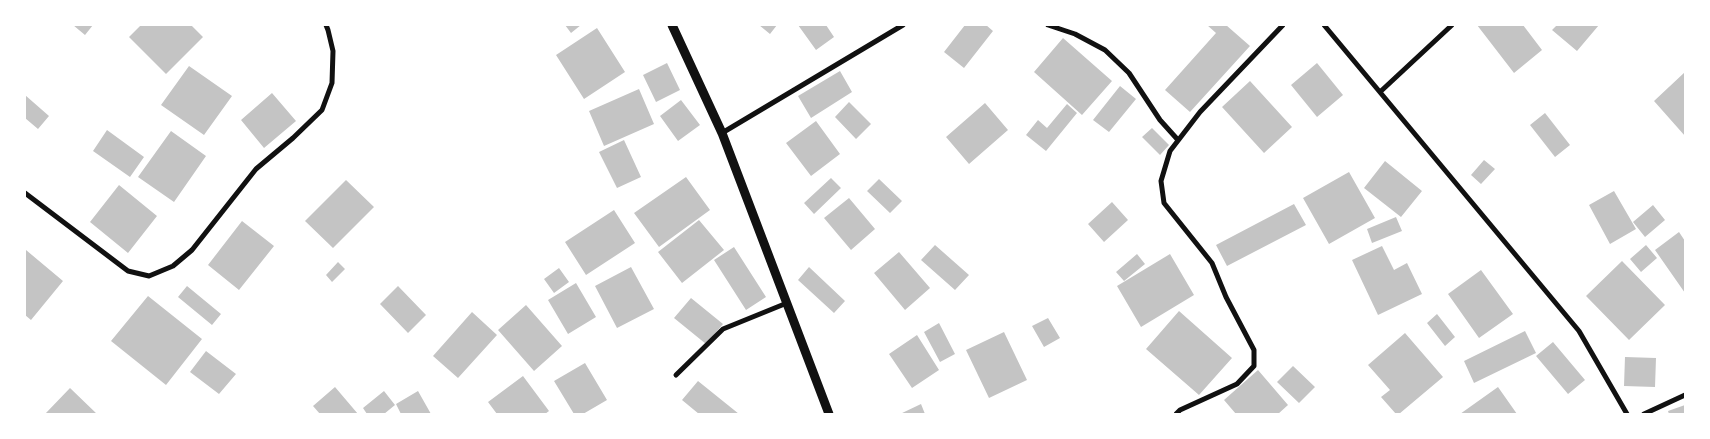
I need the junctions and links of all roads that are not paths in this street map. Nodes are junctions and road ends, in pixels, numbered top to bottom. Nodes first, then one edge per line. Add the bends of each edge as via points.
1 (326, 25) edge
2 (672, 25) edge
3 (904, 25) edge
4 (1048, 25) edge
5 (1283, 25) edge
6 (1324, 25) edge
7 (1452, 25) edge
8 (1380, 92) junction
9 (722, 134) junction
10 (1178, 140) junction
11 (25, 193) edge
12 (787, 303) junction
13 (676, 375) dead end
14 (1685, 395) edge
15 (829, 414) edge
16 (1176, 414) edge
17 (1627, 414) edge
18 (1644, 414) edge

1 - 11 street via 333,50 332,83 322,110 256,169 192,250 173,266 149,276 128,271
2 - 9 street
3 - 9 street
4 - 10 street via 1075,34 1105,50 1129,73 1160,120
5 - 10 street via 1200,112
6 - 8 street
7 - 8 street
8 - 17 street via 1579,331
9 - 12 street
10 - 16 street via 1170,151 1161,181 1164,202 1212,263 1254,350 1254,366 1236,384
12 - 13 street via 722,329
12 - 15 street
14 - 18 street

